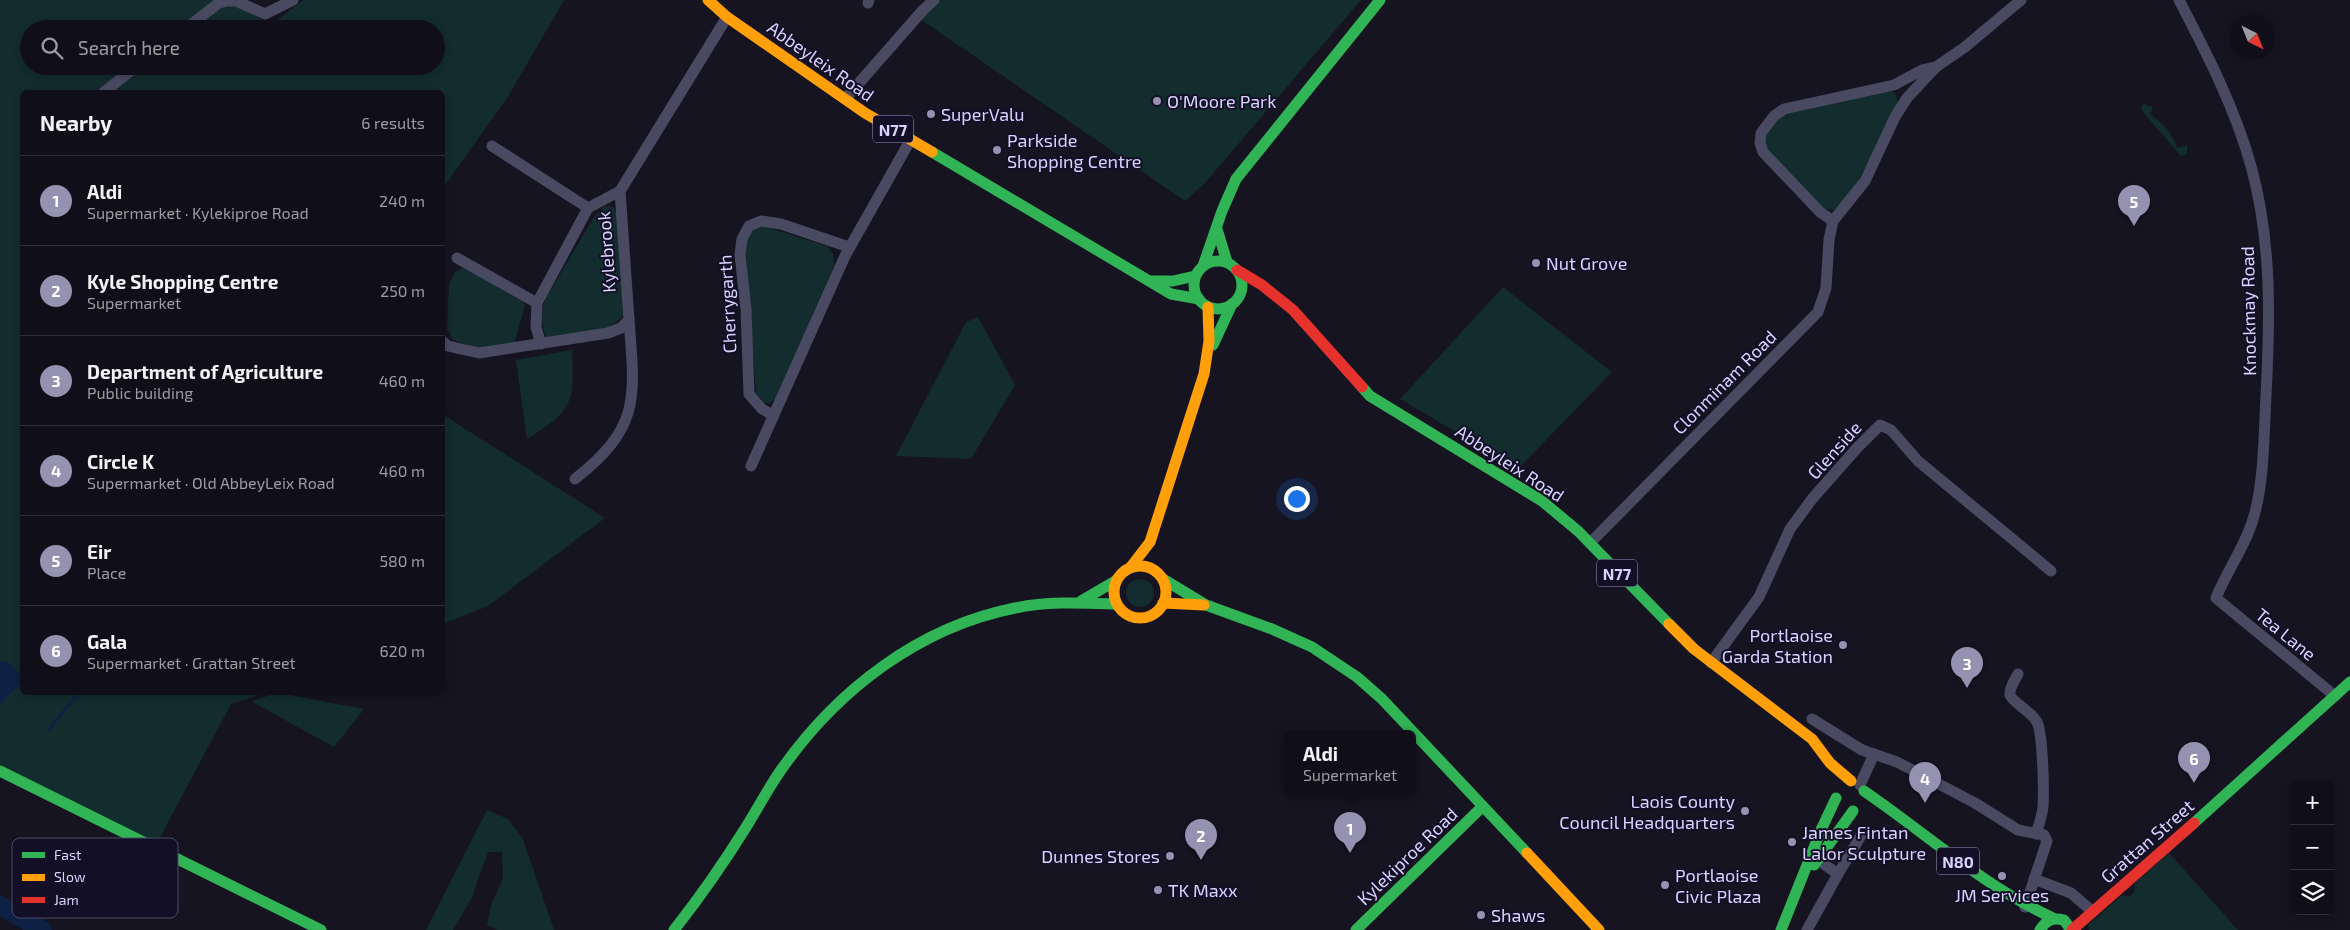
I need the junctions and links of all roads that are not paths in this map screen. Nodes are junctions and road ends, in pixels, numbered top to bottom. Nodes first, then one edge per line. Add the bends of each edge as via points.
1 (293, 0) edge
2 (708, 0) edge
3 (916, 0) edge
4 (934, 0) edge
5 (1380, 0) edge
6 (2020, 0) edge
7 (2179, 0) edge
8 (923, 10) junction
9 (727, 17) junction
10 (196, 20) edge
11 (1936, 67) junction
12 (126, 75) edge
13 (1894, 84) junction
14 (107, 90) edge
15 (1907, 98) junction
16 (845, 99) junction
17 (911, 139) junction
18 (492, 146) dead end
19 (620, 190) junction
20 (588, 208) junction
21 (1833, 221) junction
22 (1217, 229) junction
23 (849, 247) junction
24 (457, 258) dead end
25 (1227, 262) junction
26 (1203, 266) junction
27 (1237, 270) junction
28 (1196, 276) junction
29 (1151, 281) junction
30 (1198, 299) junction
31 (1278, 299) junction
32 (1235, 302) junction
33 (538, 303) junction
34 (1208, 307) junction
35 (629, 320) junction
36 (445, 344) edge
37 (541, 344) junction
38 (1209, 354) junction
39 (773, 415) junction
40 (751, 466) dead end
41 (575, 478) dead end
42 (1150, 542) junction
43 (1590, 543) junction
44 (1130, 568) junction
45 (1154, 570) junction
46 (2051, 571) dead end
47 (1163, 579) junction
48 (1117, 580) junction
49 (2216, 598) joint
50 (1080, 601) junction
51 (1164, 603) junction
52 (1117, 604) junction
53 (1206, 605) junction
54 (1711, 663) junction
55 (2018, 674) dead end
56 (2350, 682) edge
57 (2335, 696) junction
58 (1812, 719) dead end
59 (1411, 730) edge
60 (1416, 736) edge
61 (1874, 754) junction
62 (1830, 763) junction
63 (0, 772) edge
64 (1834, 781) dead end
65 (1858, 786) junction
66 (1836, 798) junction
67 (1482, 807) junction
68 (1858, 808) junction
69 (1894, 810) junction
70 (1862, 834) dead end
71 (2036, 834) junction
72 (134, 838) edge
73 (178, 860) edge
74 (1818, 860) junction
75 (1838, 874) junction
76 (2034, 879) junction
77 (1799, 889) junction
78 (2025, 907) junction
79 (2093, 912) junction
80 (2057, 919) junction
81 (321, 930) edge
82 (674, 930) edge
83 (1356, 930) edge
84 (1599, 930) edge
85 (1781, 930) edge
86 (1806, 930) edge
87 (2039, 930) edge
88 (2072, 930) edge

1 - 10 street via 265,14 236,1 218,3
2 - 9 main road, Abbeyleix Road / N77
3 - 8 street
4 - 8 street
5 - 22 main road via 1236,179 1227,195
6 - 11 street
7 - 49 street, Knockmay Road via 2223,88 2246,150 2255,182 2268,268 2268,348 2258,496 2250,531
8 - 16 street
9 - 16 main road, Abbeyleix Road / N77
9 - 19 street, Kylebrook
11 - 13 street
11 - 15 street
12 - 14 street
13 - 15 street
13 - 21 street via 1784,109 1761,133 1762,152 1769,161
15 - 21 street via 1865,181
16 - 17 main road, Abbeyleix Road / N77
17 - 23 street
17 - 29 main road, Abbeyleix Road / N77
18 - 20 street
19 - 20 street
19 - 35 street, Kylebrook
20 - 33 street
21 - 43 street, Clonminam Road via 1826,288 1818,312
22 - 25 main road
22 - 26 main road
23 - 39 street
23 - 39 street, Cherrygarth via 781,224 761,221 748,226 742,240 741,275 746,309 749,394 762,409
24 - 33 street
25 - 26 main road via 1214,261
25 - 27 main road, N77
26 - 28 main road
27 - 31 main road, Abbeyleix Road / N77
27 - 32 main road via 1242,282
28 - 29 main road
28 - 30 main road via 1194,288
29 - 30 main road, Abbeyleix Road / N77 via 1171,294
30 - 34 main road, N77
31 - 32 main road, Abbeyleix Road / N77 via 1254,296
31 - 43 main road, Abbeyleix Road / N77 via 1308,325 1370,396 1529,492
32 - 34 main road, N77 via 1221,309
32 - 38 main road
33 - 37 street via 536,326
34 - 38 main road via 1211,328
35 - 37 street via 621,328 608,333
35 - 41 street, Kylebrook via 633,382 629,410 616,440 594,464
36 - 37 street via 480,353
38 - 42 main road
39 - 40 street
42 - 44 main road
42 - 45 main road
43 - 54 main road, Abbeyleix Road / N77 via 1634,591
44 - 45 main road via 1142,566
44 - 48 main road
45 - 47 main road
46 - 54 street, Glenside via 1918,461 1891,430 1880,426 1857,448 1790,529 1759,597
47 - 51 main road
47 - 53 main road
48 - 50 main road
48 - 52 main road via 1114,592
49 - 57 street, Tea Lane
50 - 52 main road
50 - 82 main road via 1006,609 960,623 919,641 873,671 835,705 785,765 734,846
51 - 52 main road via 1150,616 1138,618 1126,614
51 - 53 main road
53 - 59 main road, Kylekiproe Road via 1312,647 1358,677
54 - 62 main road, Abbeyleix Road / N77 via 1812,739
55 - 71 street via 2010,692 2011,698 2031,713 2039,727 2043,793
56 - 57 main road, Grattan Street
57 - 79 main road, Grattan Street
58 - 61 street
60 - 67 main road, Kylekiproe Road
61 - 65 street
61 - 71 street via 1897,762 1975,802 2018,830
62 - 64 main road, N77
62 - 65 main road, N77
63 - 72 main road
65 - 66 main road via 1839,786
65 - 68 main road via 1864,801
65 - 69 main road, N80
66 - 68 main road via 1844,810
66 - 77 main road via 1822,825
67 - 83 main road, Kylekiproe Road
67 - 84 main road, Kylekiproe Road
68 - 69 main road
68 - 74 main road
69 - 78 main road, N80 via 1949,854
70 - 75 street
71 - 76 street via 2044,835 2047,841
73 - 81 main road
74 - 75 street
74 - 77 main road
75 - 86 street
76 - 78 street
76 - 79 street via 2071,893
77 - 85 main road
78 - 80 main road, N80
78 - 87 main road, N80
79 - 80 main road
79 - 88 main road, Grattan Street
80 - 87 main road, N80 via 2045,922
80 - 88 main road, N80 via 2068,923

